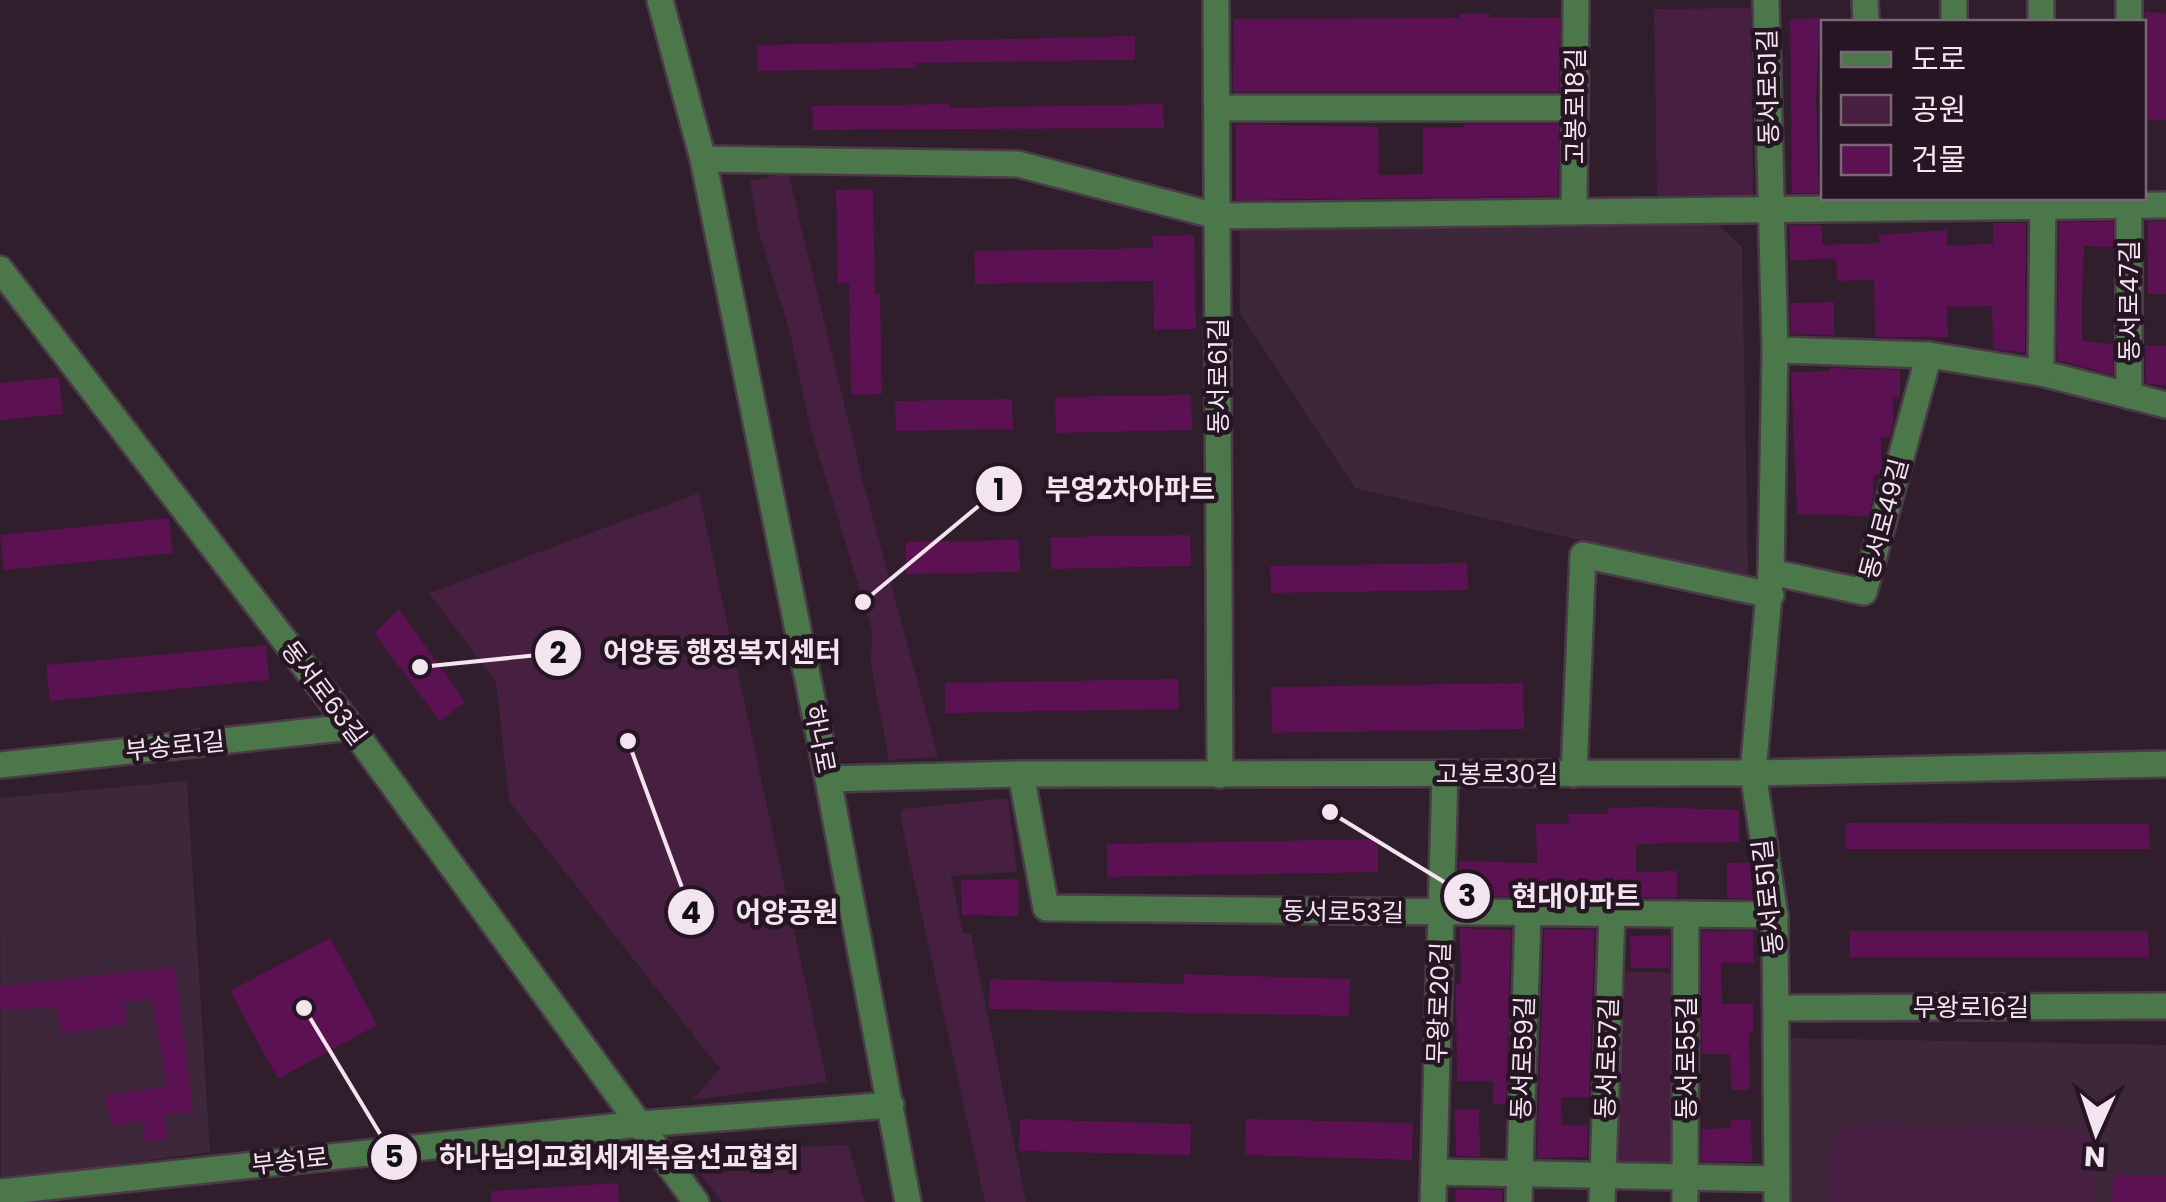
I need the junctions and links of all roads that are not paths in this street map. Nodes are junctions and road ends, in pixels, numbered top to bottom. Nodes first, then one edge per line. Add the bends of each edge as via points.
1 (660, 0) edge
2 (1216, 0) edge
3 (1576, 0) edge
4 (1766, 0) edge
5 (1217, 108) junction
6 (1575, 108) junction
7 (703, 159) junction
8 (2129, 201) edge
9 (1954, 202) edge
10 (2044, 202) edge
11 (1867, 203) edge
12 (2166, 204) edge
13 (1770, 210) junction
14 (1574, 212) junction
15 (1217, 216) junction
16 (0, 269) edge
17 (1775, 350) junction
18 (1930, 354) junction
19 (2042, 373) junction
20 (2129, 396) junction
21 (2166, 405) edge
22 (1771, 584) junction
23 (351, 727) junction
24 (2166, 764) edge
25 (0, 765) edge
26 (1752, 773) junction
27 (1021, 774) junction
28 (1445, 774) junction
29 (1574, 774) junction
30 (1220, 775) junction
31 (828, 779) junction
32 (1441, 914) junction
33 (1528, 914) junction
34 (1612, 914) junction
35 (1686, 914) junction
36 (1775, 914) junction
37 (2166, 1006) edge
38 (1776, 1008) junction
39 (892, 1105) junction
40 (640, 1124) junction
41 (1434, 1172) junction
42 (1520, 1174) junction
43 (1602, 1176) junction
44 (1686, 1190) edge
45 (1777, 1191) edge
46 (0, 1192) edge
47 (696, 1202) edge
48 (908, 1202) edge
49 (1433, 1202) edge
50 (1519, 1202) edge
51 (1602, 1202) edge

1 - 7 street, 하나로
2 - 5 street, 동서로61길
3 - 6 street, 고봉로18길
4 - 13 street, 동서로51길
5 - 6 street
5 - 15 street, 동서로61길
6 - 14 street, 고봉로18길
7 - 15 street via 1018,164
7 - 31 street, 하나로
8 - 10 street, 동서로47길
8 - 12 street, 동서로47길
8 - 20 street, 동서로47길
9 - 10 street, 동서로47길
9 - 11 street, 동서로47길
10 - 19 street
11 - 13 street, 동서로47길
13 - 14 street
13 - 17 street, 동서로51길
14 - 15 street
15 - 30 street, 동서로61길
16 - 23 street, 동서로63길
17 - 18 street
17 - 22 street, 동서로51길
18 - 19 street
18 - 22 street, 동서로49길 via 1864,592
19 - 20 street
20 - 21 street
22 - 26 street, 동서로51길
22 - 29 street via 1582,555
23 - 25 street, 부송로1길
23 - 40 street, 동서로63길
24 - 26 street, 고봉로30길
26 - 29 street, 고봉로30길
26 - 36 street, 동서로51길
27 - 30 street, 고봉로30길
27 - 31 street, 고봉로30길
27 - 32 street, 동서로53길 via 1046,908
28 - 29 street, 고봉로30길
28 - 30 street, 고봉로30길
28 - 32 street, 무왕로20길
31 - 39 street, 하나로
32 - 33 street, 동서로53길
32 - 41 street, 무왕로20길
33 - 34 street, 동서로53길
33 - 42 street, 동서로59길
34 - 35 street, 동서로53길
34 - 43 street, 동서로57길
35 - 36 street, 동서로53길
35 - 44 street, 동서로55길
36 - 38 street, 동서로51길
37 - 38 street, 무왕로16길
38 - 45 street, 동서로51길
39 - 40 street, 부송1로
39 - 48 street, 하나로
40 - 46 street, 부송1로
40 - 47 street
41 - 42 street
41 - 49 street, 무왕로20길
42 - 43 street
42 - 50 street, 동서로59길
43 - 44 street
43 - 51 street, 동서로57길
44 - 45 street

